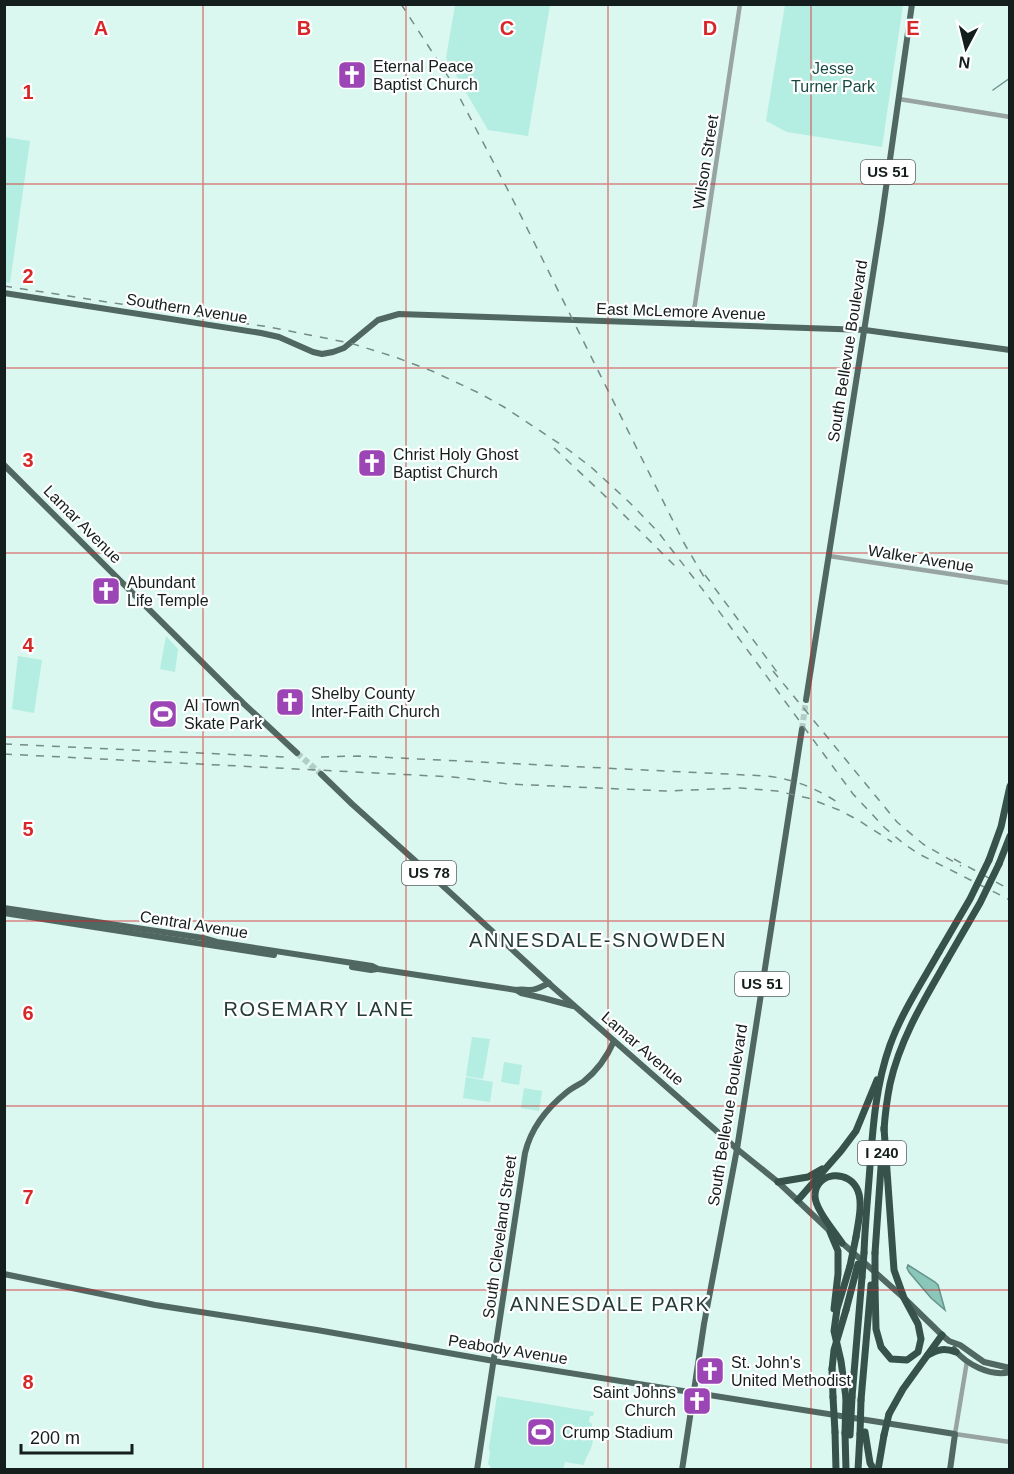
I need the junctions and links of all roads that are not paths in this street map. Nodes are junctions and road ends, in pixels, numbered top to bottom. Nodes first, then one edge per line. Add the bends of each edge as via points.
1 (740, 4) edge
2 (912, 4) edge
3 (899, 99) junction
4 (1010, 117) edge
5 (4, 293) edge
6 (692, 324) junction
7 (865, 330) junction
8 (357, 337) joint
9 (1010, 350) edge
10 (4, 465) edge
11 (829, 556) junction
12 (1010, 583) edge
13 (806, 700) tunnel mouth
14 (802, 729) tunnel mouth
15 (297, 753) tunnel mouth
16 (321, 774) tunnel mouth
17 (1010, 786) edge
18 (1010, 836) edge
19 (4, 908) edge
20 (4, 913) edge
21 (378, 969) junction
22 (549, 983) junction
23 (516, 990) junction
24 (576, 1007) junction
25 (614, 1041) junction
26 (882, 1073) junction
27 (884, 1128) junction
28 (737, 1149) junction
29 (826, 1166) junction
30 (778, 1182) junction
31 (798, 1200) junction
32 (830, 1232) junction
33 (842, 1243) junction
34 (4, 1274) edge
35 (859, 1276) junction
36 (873, 1286) junction
37 (904, 1298) junction
38 (834, 1331) junction
39 (942, 1335) junction
40 (949, 1341) junction
41 (956, 1352) junction
42 (926, 1356) junction
43 (494, 1361) junction
44 (967, 1361) junction
45 (1010, 1370) edge
46 (693, 1393) junction
47 (849, 1398) junction
48 (862, 1433) junction
49 (955, 1434) junction
50 (1010, 1442) edge
51 (877, 1468) edge
52 (477, 1470) edge
53 (682, 1470) edge
54 (836, 1470) edge
55 (846, 1470) edge
56 (858, 1470) edge
57 (950, 1470) edge

1 - 6 street, Wilson Street
2 - 3 main road, South Bellevue Boulevard / US 51
3 - 4 street
3 - 7 main road, South Bellevue Boulevard / US 51
5 - 8 main road, Southern Avenue via 261,333 322,354 344,348
6 - 7 main road, East McLemore Avenue
6 - 8 main road, East McLemore Avenue via 399,314 378,320
7 - 9 main road, East McLemore Avenue
7 - 11 main road, South Bellevue Boulevard / US 51
10 - 15 main road, Lamar Avenue
11 - 12 street, Walker Avenue
11 - 13 main road, South Bellevue Boulevard / US 51
14 - 28 main road, South Bellevue Boulevard / US 51
16 - 22 main road, Lamar Avenue / US 78
17 - 26 highway, I 240, bridge via 989,860 897,1029
18 - 27 highway, I 240, bridge via 980,903 909,1030 890,1084
19 - 21 main road, Central Avenue
20 - 21 main road, Central Avenue
21 - 23 main road, Central Avenue
22 - 23 main road, Central Avenue
22 - 24 main road, Lamar Avenue / US 78
23 - 24 main road, Central Avenue
24 - 25 main road, Lamar Avenue / US 78
25 - 28 main road, Lamar Avenue / US 78
25 - 43 main road, South Cleveland Street via 597,1069 552,1106 527,1144
26 - 29 highway via 856,1131
26 - 35 highway, I 240 via 876,1097
27 - 36 highway, I 240, bridge
27 - 37 highway via 894,1270
28 - 30 main road, Lamar Avenue / US 78
28 - 46 main road, South Bellevue Boulevard / US 51
29 - 30 highway via 808,1177
29 - 31 highway
30 - 31 main road, Lamar Avenue / US 78
31 - 32 main road, Lamar Avenue / US 78
32 - 33 main road, Lamar Avenue / US 78
32 - 38 highway via 838,1251
33 - 37 main road, Lamar Avenue / US 78
33 - 38 highway, bridge via 815,1195 828,1176 844,1176 854,1183 860,1197 856,1237
34 - 43 main road, Peabody Avenue via 155,1305
35 - 47 highway
35 - 54 highway, bridge via 834,1350
36 - 37 highway via 876,1329 881,1347 891,1359 907,1360 920,1346 918,1324
36 - 48 highway, I 240, bridge via 864,1362
37 - 39 main road, Lamar Avenue / US 78
38 - 47 highway
39 - 40 main road, Lamar Avenue / US 78
39 - 42 highway
40 - 41 main road, US 78
40 - 45 main road, US 78 via 984,1362
41 - 42 highway via 942,1349
41 - 44 main road, US 78
42 - 51 highway, bridge via 889,1414
43 - 46 main road, Peabody Avenue
43 - 52 main road, South Cleveland Street
44 - 45 main road, US 78 via 981,1369 1005,1374
44 - 49 street
46 - 49 main road, Peabody Avenue
46 - 53 main road, South Bellevue Boulevard / US 51
47 - 55 highway, bridge
48 - 51 highway via 870,1463
48 - 56 highway, I 240
49 - 50 street, Peabody Avenue
49 - 57 main road

